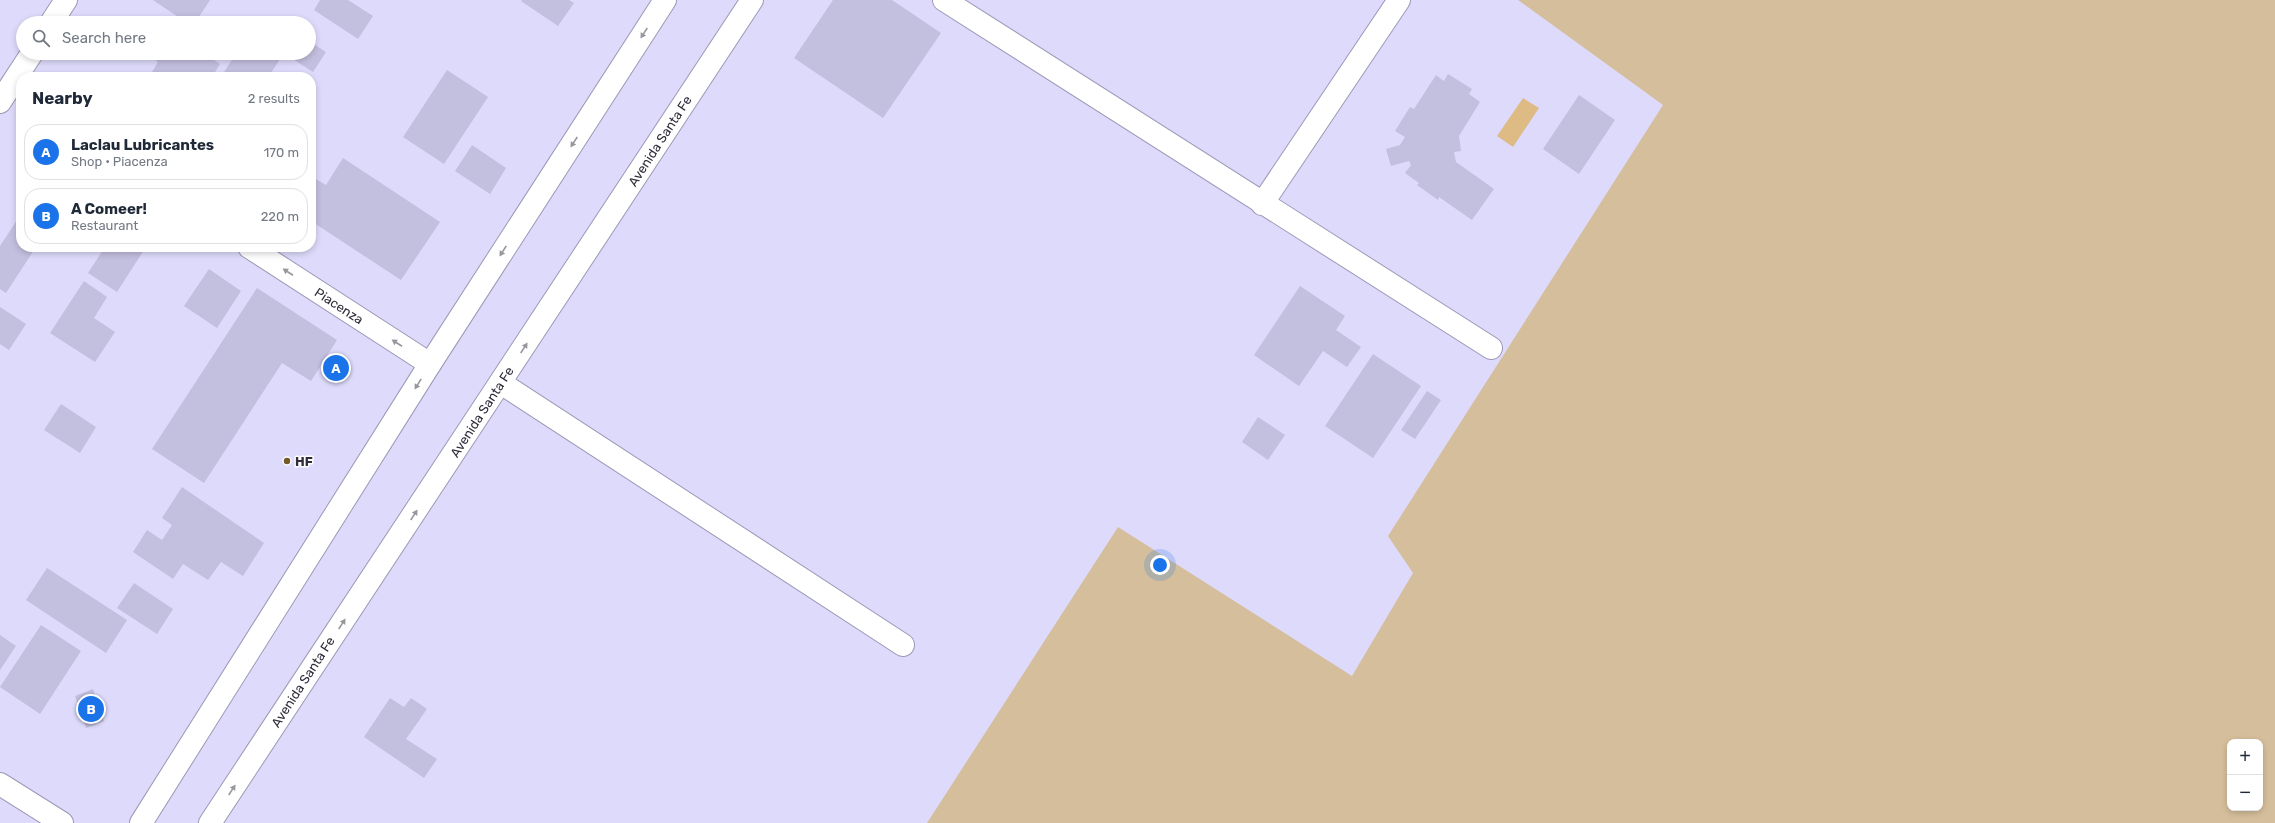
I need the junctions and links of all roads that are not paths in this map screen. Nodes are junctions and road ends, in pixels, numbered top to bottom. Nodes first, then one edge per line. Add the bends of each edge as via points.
1 (66, 0) edge
2 (665, 0) edge
3 (752, 0) edge
4 (944, 0) edge
5 (1399, 0) edge
6 (56, 16) edge
7 (28, 60) edge
8 (21, 72) edge
9 (16, 80) edge
10 (7, 95) edge
11 (1262, 204) junction
12 (257, 252) edge
13 (1491, 348) dead end
14 (430, 364) junction
15 (501, 383) junction
16 (903, 645) dead end
17 (0, 784) edge
18 (62, 823) edge
19 (141, 823) edge
20 (210, 823) edge

1 - 6 main road
2 -> 14 main road
15 -> 3 main road, Avenida Santa Fe
4 - 11 main road
5 - 11 main road
7 - 8 main road
9 - 10 main road
11 - 13 main road
14 -> 12 main road, Piacenza
14 -> 19 main road
15 - 16 main road
20 -> 15 main road, Avenida Santa Fe
17 - 18 main road

